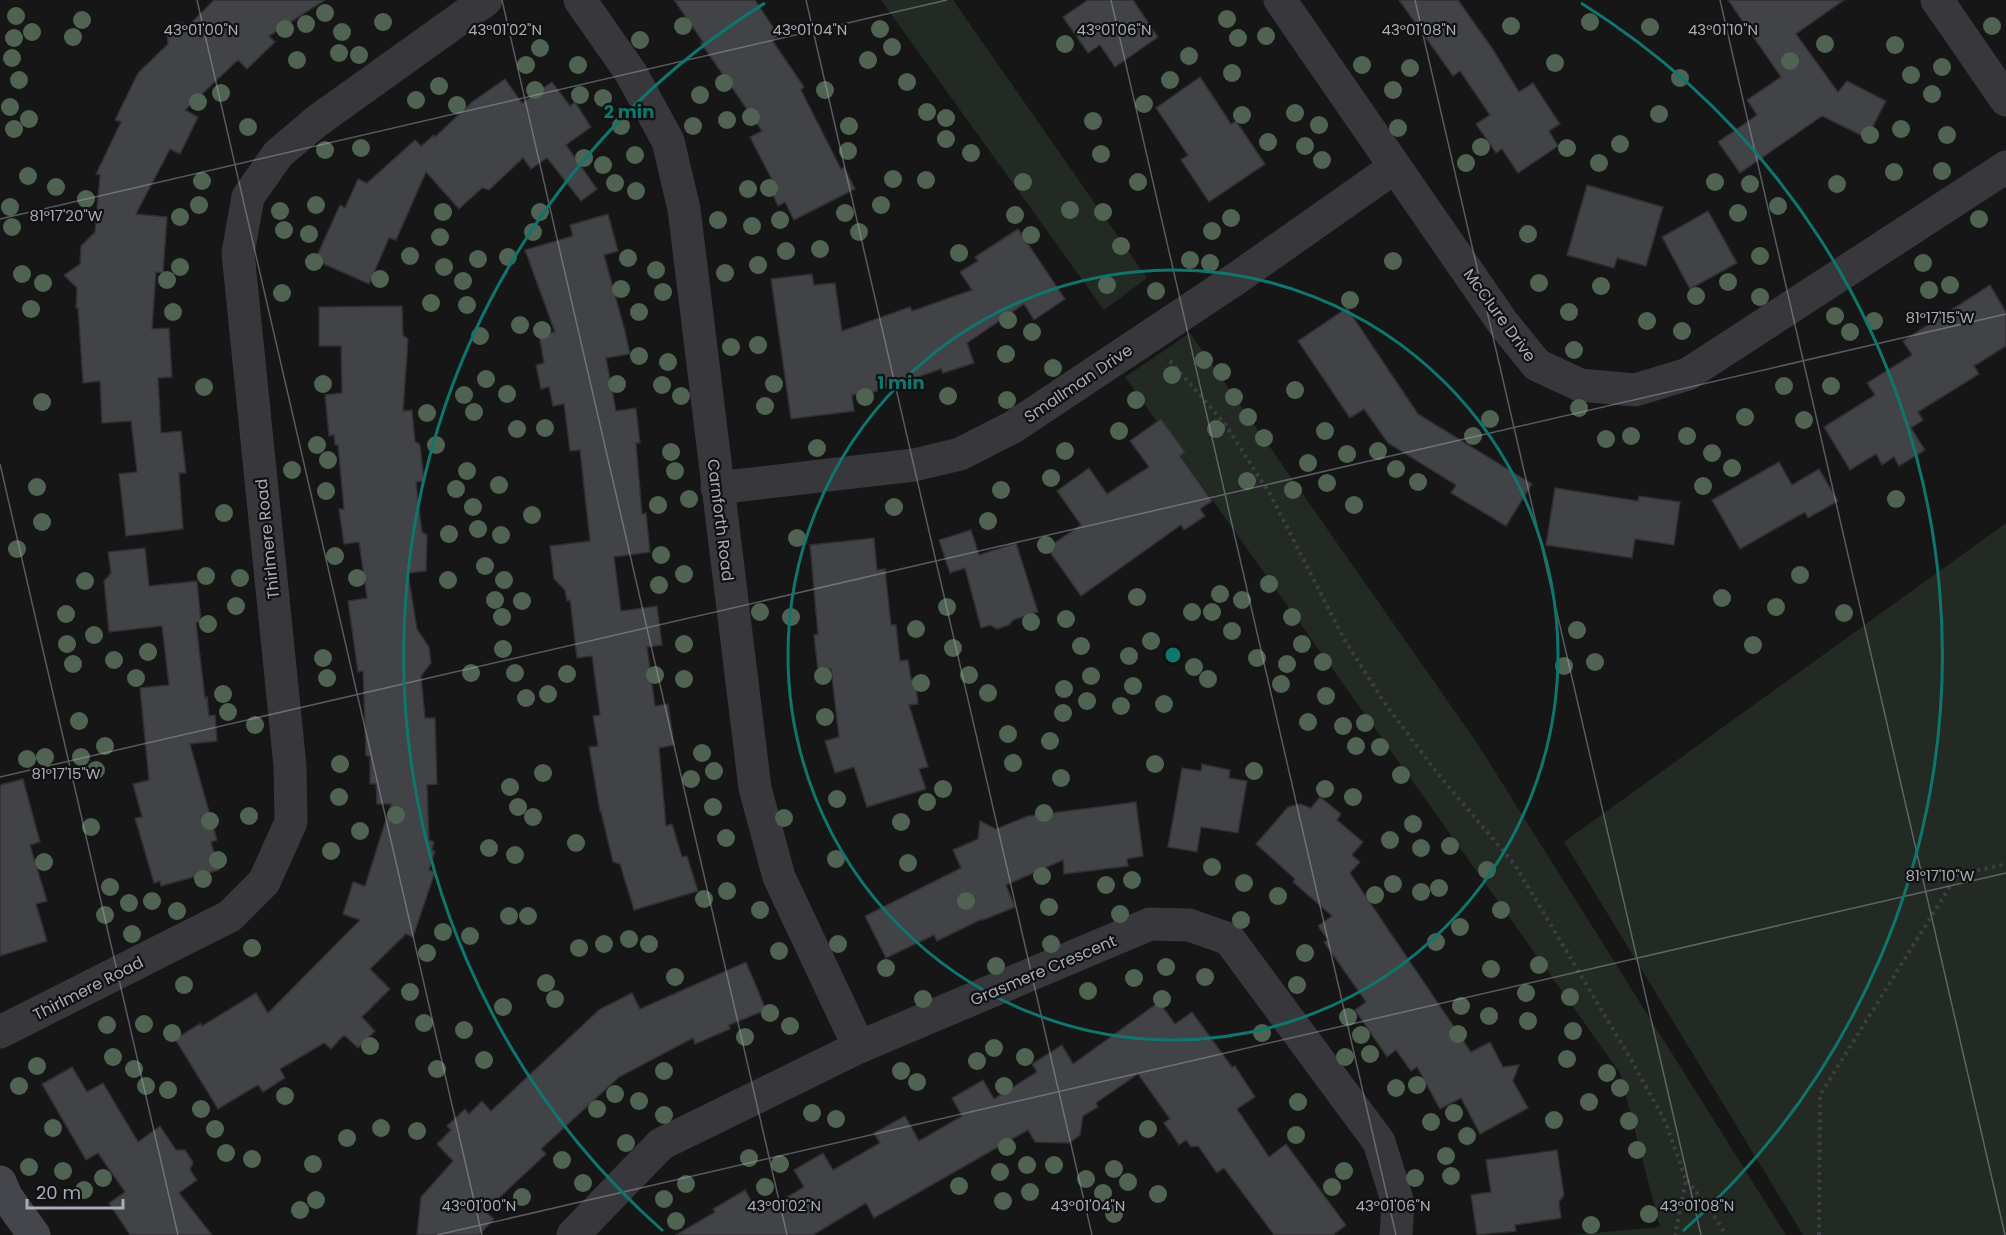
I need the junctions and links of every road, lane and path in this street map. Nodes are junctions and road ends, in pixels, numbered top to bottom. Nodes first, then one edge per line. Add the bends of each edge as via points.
1 (486, 0) edge
2 (580, 0) edge
3 (1280, 0) edge
4 (1937, 0) edge
5 (2006, 100) edge
6 (1395, 167) junction
7 (2006, 167) edge
8 (1153, 334) junction
9 (717, 488) junction
10 (2006, 864) edge
11 (0, 1032) edge
12 (859, 1047) junction
13 (1686, 1180) junction
14 (0, 1182) edge
15 (34, 1235) edge
16 (573, 1235) edge
17 (1396, 1235) edge
18 (1675, 1235) edge
19 (1726, 1235) edge
20 (1819, 1235) edge

1 - 11 street, Thirlmere Road via 317,121 278,154 248,197 238,253 290,766 291,822 264,882 230,916
2 - 9 street, Carnforth Road via 631,73 668,141 684,209
3 - 6 street, McClure Drive
4 - 5 street
6 - 7 street, McClure Drive via 1537,365 1581,385 1635,390 1688,374
6 - 8 street, Smallman Drive
8 - 9 street, Smallman Drive via 1013,427 960,454 914,465
8 - 13 path via 1162,351 1225,424 1263,484 1344,639 1386,705 1515,865 1665,1121
9 - 12 street, Carnforth Road via 755,788 779,877
10 - 20 path via 1957,875 1820,1095
12 - 16 street, Grasmere Crescent via 661,1144
12 - 17 street, Grasmere Crescent via 1150,924 1189,925 1229,939 1379,1142 1398,1203
13 - 18 path
13 - 19 path
14 - 15 street

